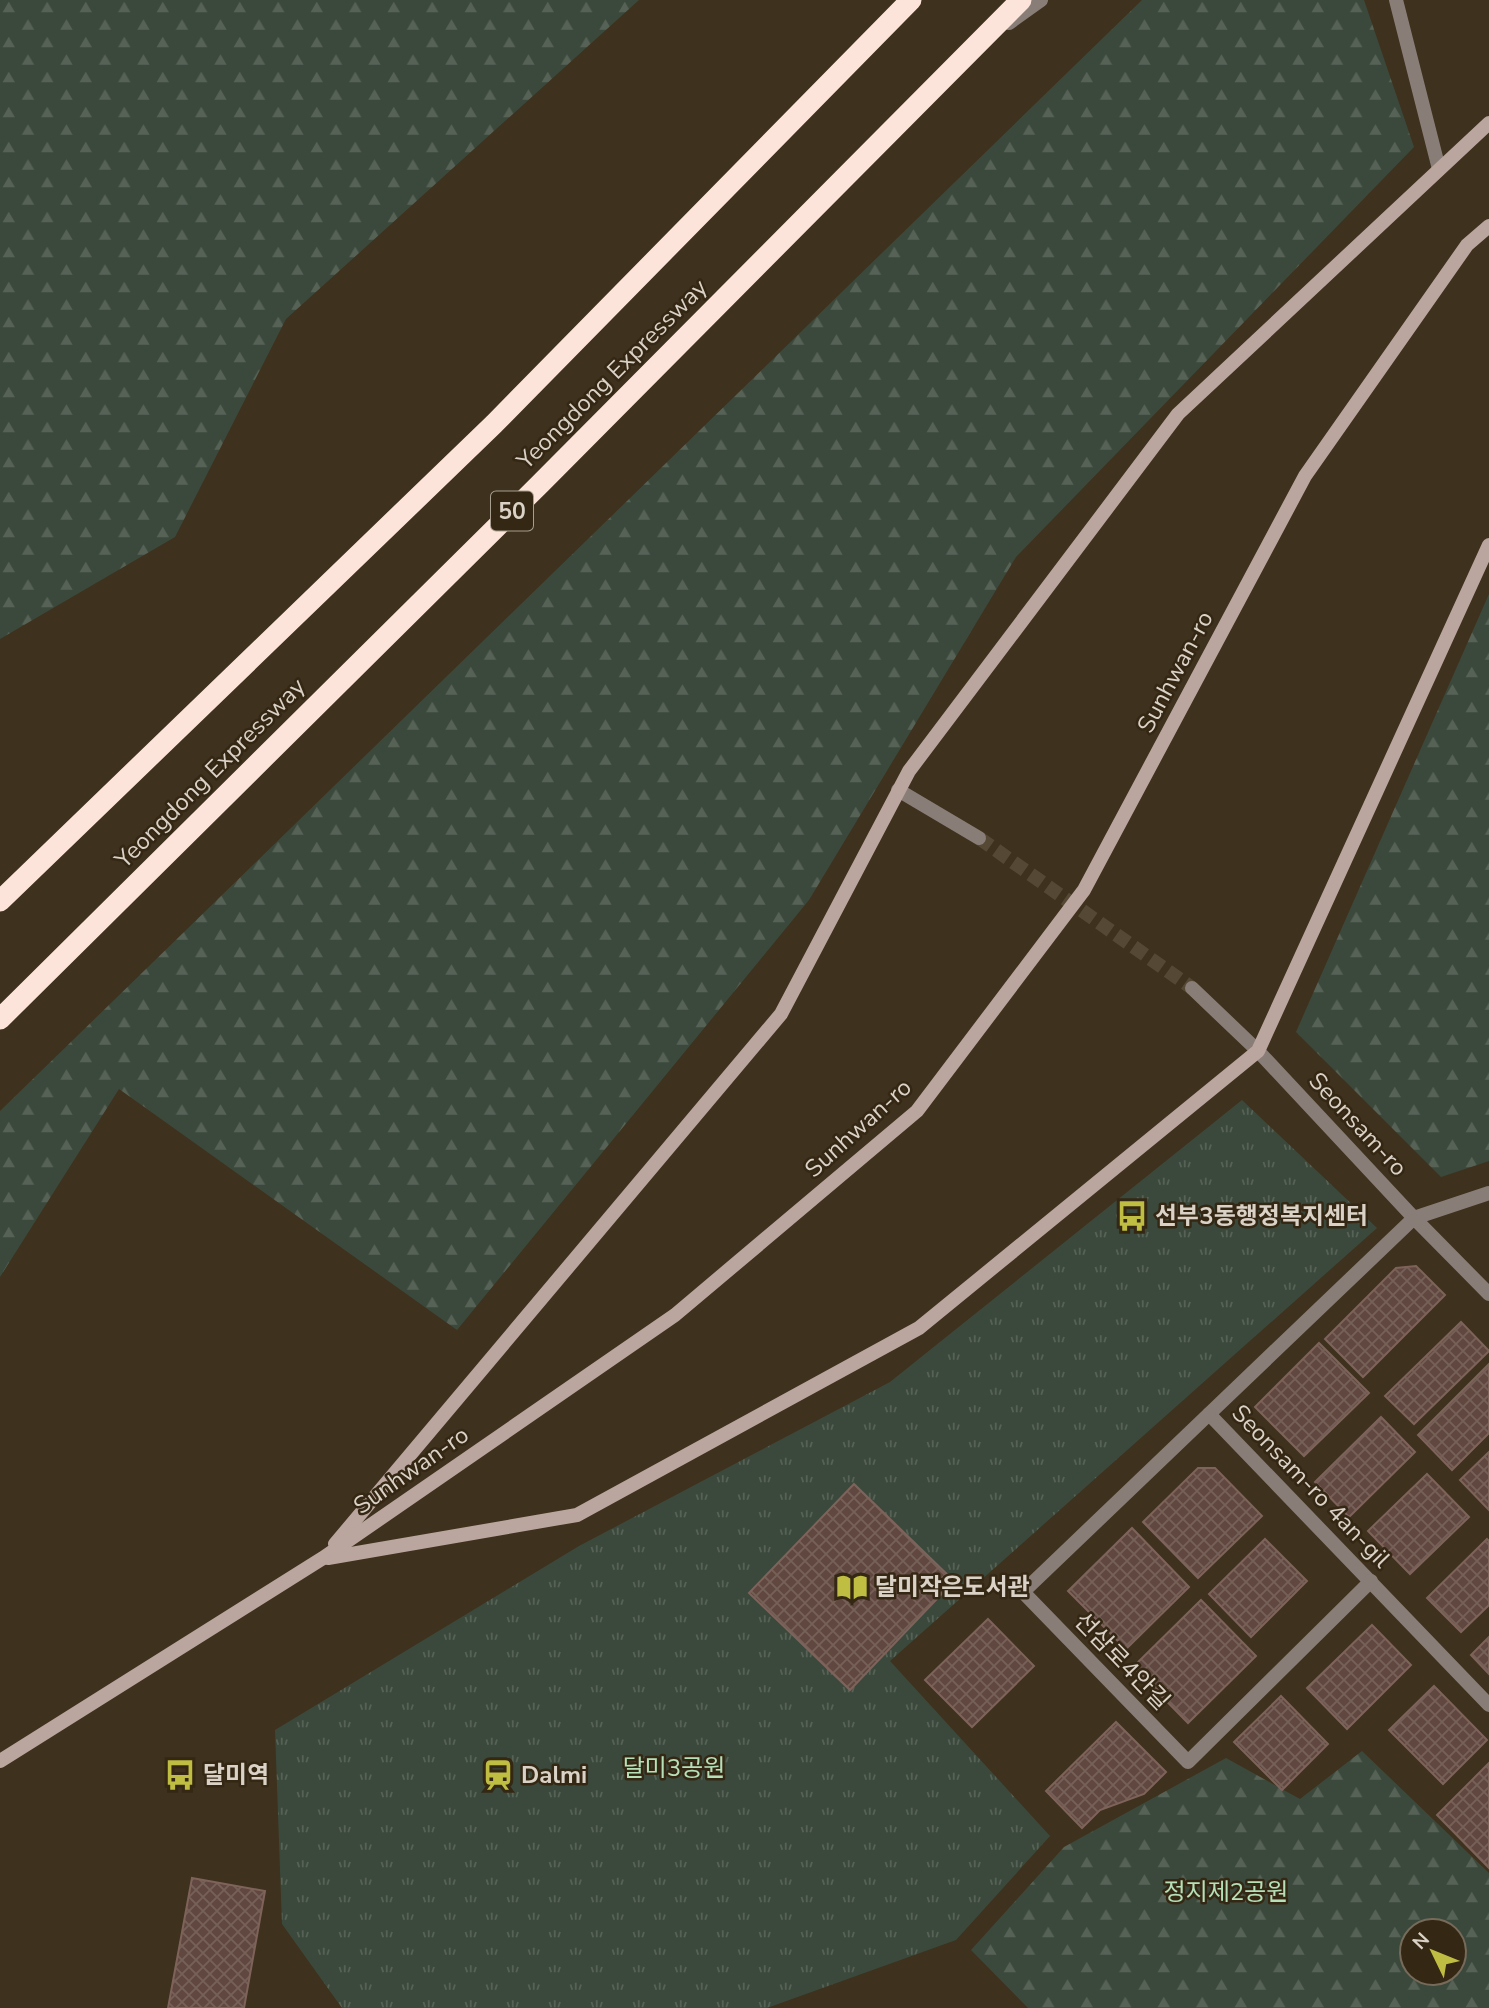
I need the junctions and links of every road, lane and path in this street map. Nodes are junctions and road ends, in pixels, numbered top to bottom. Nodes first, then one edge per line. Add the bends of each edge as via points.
1 (911, 0) edge
2 (1021, 0) edge
3 (1041, 0) edge
4 (1396, 0) edge
5 (971, 51) junction
6 (1489, 123) edge
7 (1439, 169) junction
8 (1489, 226) edge
9 (1489, 545) edge
10 (898, 790) junction
11 (979, 838) tunnel mouth
12 (0, 901) edge
13 (1192, 988) tunnel mouth
14 (0, 1019) edge
15 (1258, 1051) junction
16 (1489, 1193) edge
17 (1415, 1218) junction
18 (1489, 1294) edge
19 (1209, 1415) junction
20 (323, 1558) junction
21 (1371, 1581) junction
22 (1489, 1704) edge
23 (0, 1761) edge

1 - 12 highway, Yeongdong Expressway via 494,424
2 - 5 highway, Yeongdong Expressway / 50
3 - 5 street
4 - 7 street
5 - 14 highway, Yeongdong Expressway / 50
6 - 7 main road
7 - 10 main road via 1178,414
8 - 20 main road, Sunhwan-ro via 1467,245 1306,476 1084,890 917,1111 675,1315
9 - 15 main road
10 - 11 street
10 - 20 main road via 781,1014
13 - 15 street, Seonsam-ro
15 - 17 street, Seonsam-ro
15 - 20 main road via 919,1328 577,1515
16 - 17 street
17 - 18 street, Seonsam-ro
17 - 19 street, Seonsam-ro 4an-gil
19 - 21 street, Seonsam-ro 4an-gil
19 - 21 street, 선삼로4안길 via 1023,1592 1188,1762
20 - 23 main road, Sunhwan-ro
21 - 22 street, Seonsam-ro 4an-gil

